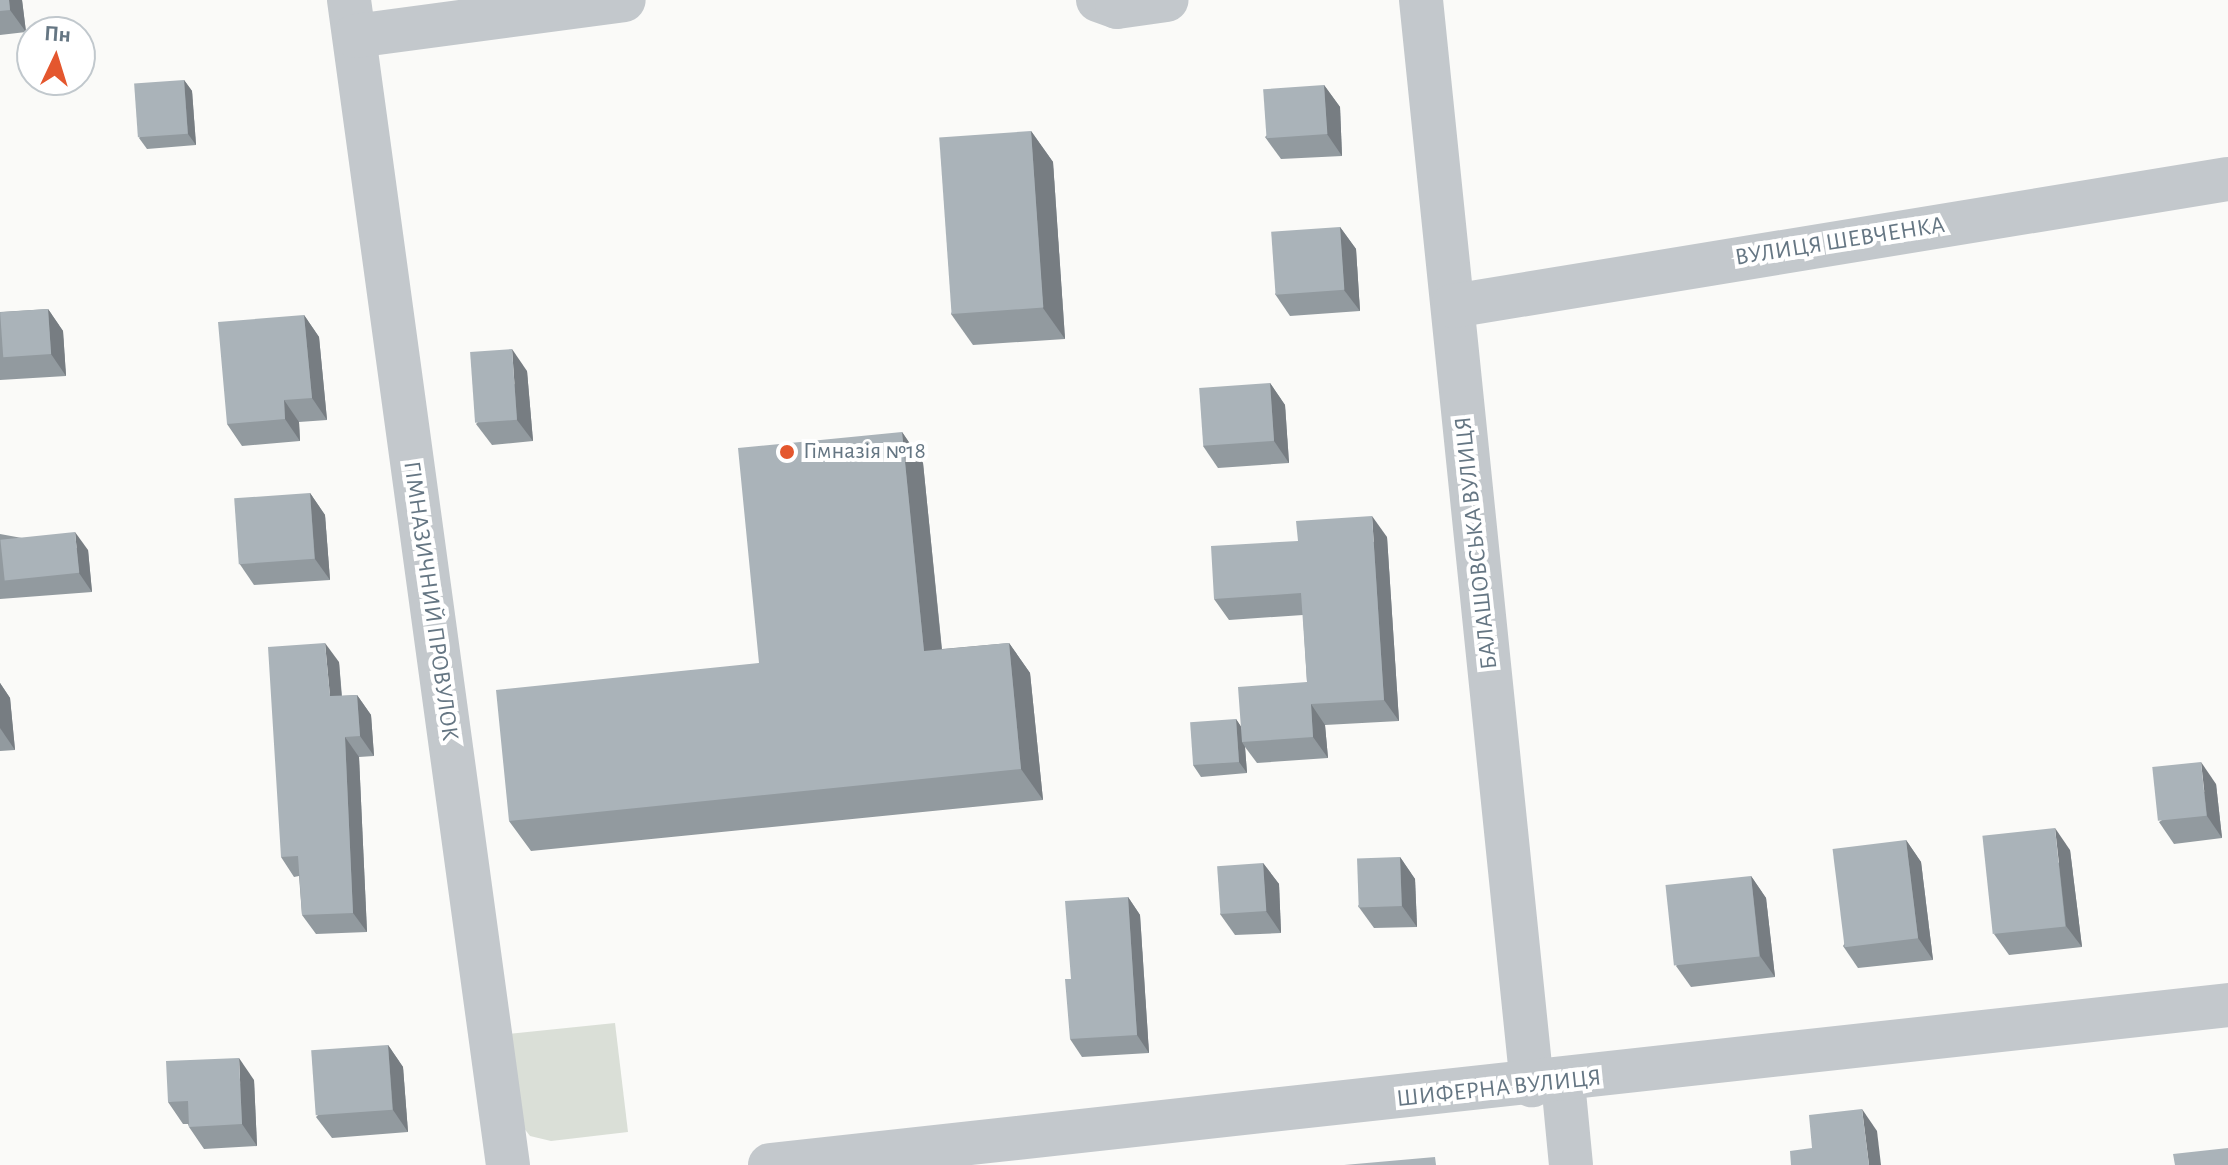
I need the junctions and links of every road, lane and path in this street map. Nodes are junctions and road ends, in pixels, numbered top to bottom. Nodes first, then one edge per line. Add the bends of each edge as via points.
1 (624, 0) edge
2 (1098, 0) edge
3 (1167, 0) edge
4 (1421, 0) edge
5 (352, 18) edge
6 (2228, 179) edge
7 (1453, 306) junction
8 (2228, 1005) edge
9 (1548, 1084) junction
10 (508, 1165) edge
11 (770, 1165) edge
12 (1571, 1165) edge

1 - 5 street, ГІМНАЗИЧНИЙ ПРОВУЛОК
2 - 3 street via 1117,7
4 - 7 street, БАЛАШОВСЬКА ВУЛИЦЯ
5 - 10 street, ГІМНАЗИЧНИЙ ПРОВУЛОК
6 - 7 street, ВУЛИЦЯ ШЕВЧЕНКА
7 - 9 street, БАЛАШОВСЬКА ВУЛИЦЯ
8 - 9 street, ШИФЕРНА ВУЛИЦЯ
9 - 11 street, ШИФЕРНА ВУЛИЦЯ
9 - 12 street, БАЛАШОВСЬКА ВУЛИЦЯ

